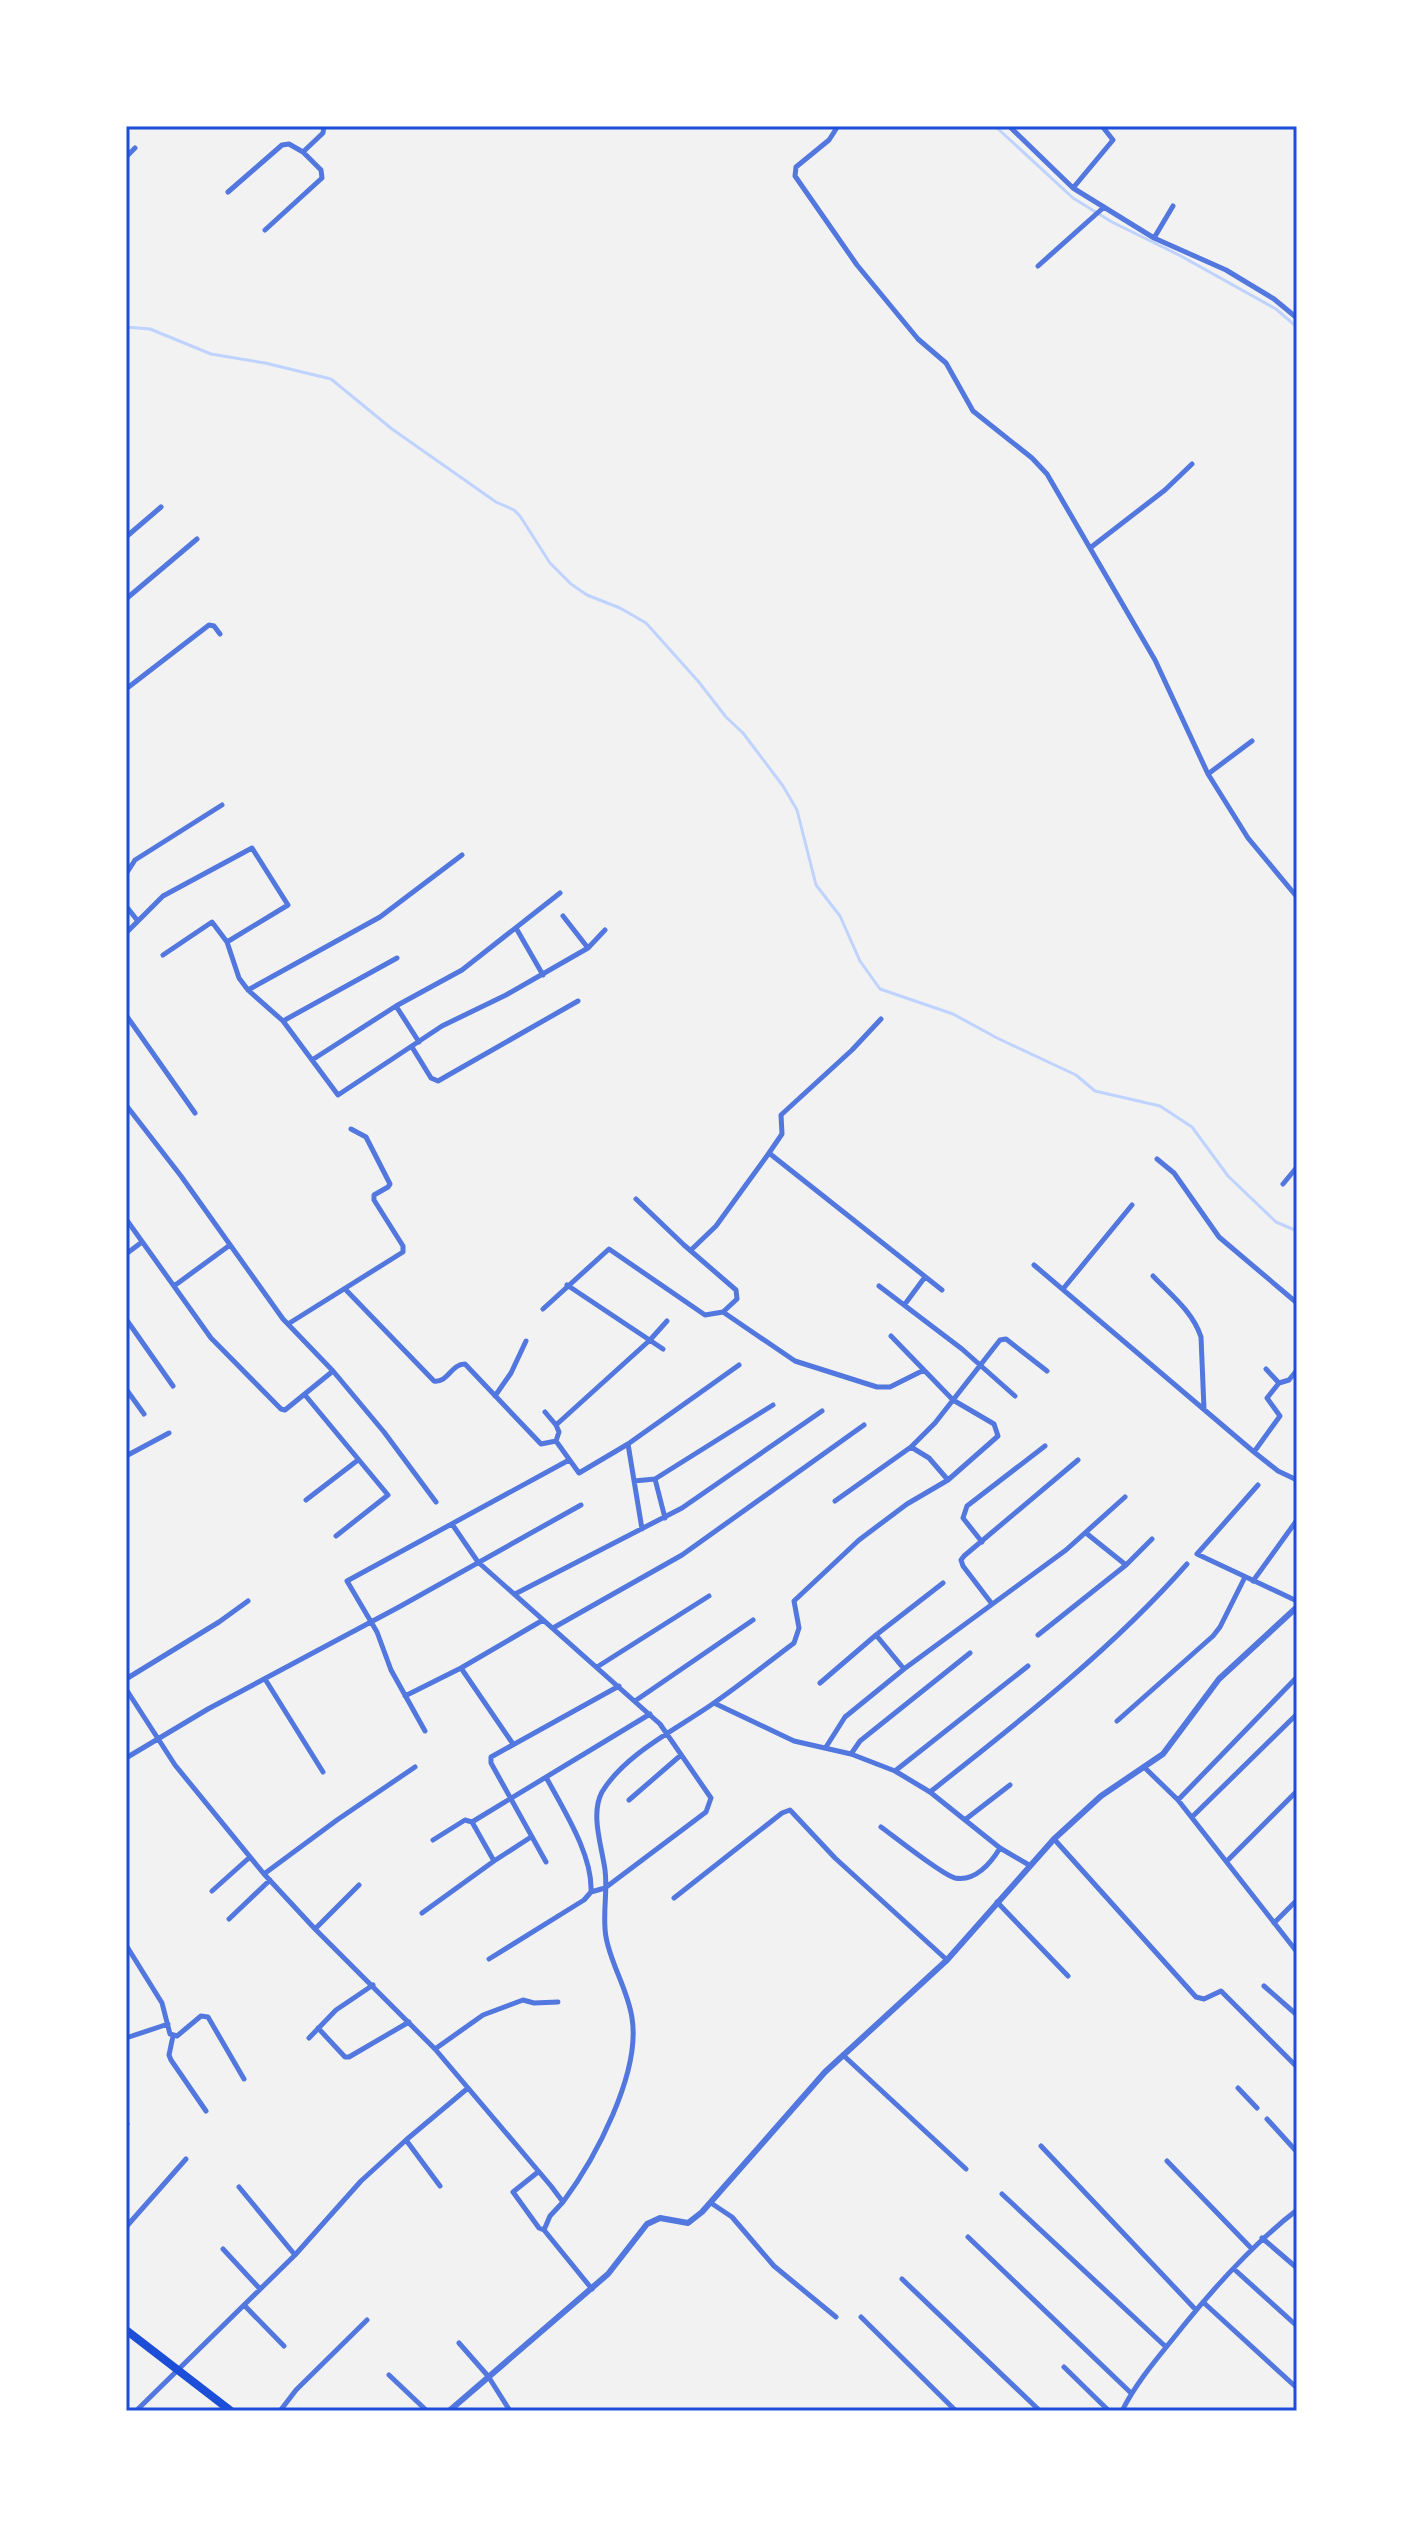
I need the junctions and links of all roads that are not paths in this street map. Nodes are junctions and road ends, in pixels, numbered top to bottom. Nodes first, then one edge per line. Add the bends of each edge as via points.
1 (324, 126) edge
2 (838, 126) edge
3 (1009, 126) edge
4 (1102, 126) edge
5 (135, 148) dead end
6 (303, 152) junction
7 (126, 157) edge
8 (1073, 188) junction
9 (228, 192) dead end
10 (1173, 206) dead end
11 (1103, 208) junction
12 (265, 230) dead end
13 (1154, 238) junction
14 (1038, 266) dead end
15 (1297, 318) edge
16 (1192, 464) dead end
17 (161, 507) dead end
18 (126, 537) edge
19 (197, 539) dead end
20 (1090, 548) junction
21 (126, 599) edge
22 (220, 634) dead end
23 (126, 689) edge
24 (1252, 741) dead end
25 (1208, 774) junction
26 (222, 805) dead end
27 (462, 855) dead end
28 (126, 874) edge
29 (560, 893) dead end
30 (1297, 897) edge
31 (126, 906) edge
32 (563, 916) dead end
33 (137, 920) junction
34 (516, 928) junction
35 (605, 930) dead end
36 (126, 933) edge
37 (227, 942) junction
38 (588, 948) junction
39 (163, 955) dead end
40 (397, 958) dead end
41 (543, 975) junction
42 (248, 990) junction
43 (578, 1001) dead end
44 (396, 1006) junction
45 (126, 1015) edge
46 (881, 1019) dead end
47 (283, 1021) junction
48 (419, 1042) junction
49 (412, 1047) junction
50 (312, 1060) junction
51 (126, 1105) edge
52 (195, 1113) dead end
53 (351, 1129) dead end
54 (769, 1153) junction
55 (1157, 1159) dead end
56 (1297, 1167) edge
57 (1283, 1184) dead end
58 (636, 1199) dead end
59 (1132, 1205) dead end
60 (126, 1219) edge
61 (142, 1242) junction
62 (230, 1245) junction
63 (691, 1250) junction
64 (126, 1254) edge
65 (1034, 1265) dead end
66 (1153, 1276) dead end
67 (925, 1277) junction
68 (567, 1285) junction
69 (174, 1286) junction
70 (879, 1286) dead end
71 (1063, 1289) junction
72 (346, 1290) junction
73 (942, 1290) dead end
74 (1297, 1303) edge
75 (905, 1304) junction
76 (543, 1309) dead end
77 (723, 1312) junction
78 (126, 1319) edge
79 (667, 1321) dead end
80 (288, 1324) junction
81 (891, 1336) dead end
82 (650, 1340) junction
83 (526, 1341) dead end
84 (663, 1349) dead end
85 (739, 1365) dead end
86 (979, 1365) junction
87 (1266, 1369) dead end
88 (924, 1370) junction
89 (1297, 1370) edge
90 (333, 1371) junction
91 (1047, 1371) dead end
92 (1279, 1383) junction
93 (173, 1386) dead end
94 (126, 1389) edge
95 (305, 1395) junction
96 (495, 1396) junction
97 (1015, 1396) dead end
98 (953, 1400) junction
99 (773, 1405) dead end
100 (1205, 1410) junction
101 (822, 1411) dead end
102 (545, 1412) dead end
103 (144, 1414) dead end
104 (556, 1425) junction
105 (864, 1425) dead end
106 (169, 1433) dead end
107 (556, 1441) junction
108 (628, 1444) junction
109 (1045, 1446) dead end
110 (911, 1447) junction
111 (1254, 1452) junction
112 (126, 1456) edge
113 (358, 1460) junction
114 (569, 1460) junction
115 (1078, 1460) dead end
116 (655, 1479) junction
117 (948, 1480) junction
118 (1297, 1480) edge
119 (634, 1481) junction
120 (1258, 1485) dead end
121 (1125, 1497) dead end
122 (306, 1500) dead end
123 (835, 1501) dead end
124 (436, 1502) dead end
125 (581, 1505) dead end
126 (665, 1518) junction
127 (1297, 1520) edge
128 (452, 1524) junction
129 (642, 1529) junction
130 (1086, 1533) junction
131 (336, 1536) dead end
132 (1152, 1539) dead end
133 (982, 1542) junction
134 (478, 1562) junction
135 (1187, 1564) dead end
136 (1126, 1565) junction
137 (1245, 1577) junction
138 (1253, 1581) junction
139 (943, 1583) dead end
140 (515, 1594) junction
141 (709, 1596) dead end
142 (248, 1601) dead end
143 (992, 1604) junction
144 (1297, 1604) edge
145 (543, 1620) junction
146 (753, 1620) dead end
147 (371, 1621) junction
148 (553, 1628) junction
149 (876, 1635) junction
150 (1038, 1635) dead end
151 (970, 1653) dead end
152 (1028, 1666) dead end
153 (597, 1667) junction
154 (461, 1668) junction
155 (904, 1669) junction
156 (1297, 1677) edge
157 (126, 1679) edge
158 (265, 1679) junction
159 (820, 1683) dead end
160 (619, 1686) junction
161 (126, 1689) edge
162 (405, 1696) junction
163 (635, 1701) junction
164 (714, 1703) junction
165 (650, 1714) junction
166 (1297, 1714) edge
167 (1117, 1721) dead end
168 (425, 1731) dead end
169 (668, 1734) junction
170 (157, 1739) junction
171 (513, 1744) junction
172 (826, 1747) junction
173 (851, 1754) junction
174 (681, 1755) junction
175 (126, 1758) edge
176 (415, 1767) dead end
177 (1144, 1767) junction
178 (895, 1771) junction
179 (323, 1772) dead end
180 (546, 1777) junction
181 (1010, 1785) dead end
182 (1297, 1791) edge
183 (930, 1792) junction
184 (511, 1799) junction
185 (629, 1800) dead end
186 (1178, 1800) junction
187 (1192, 1817) junction
188 (966, 1819) junction
189 (472, 1822) junction
190 (881, 1827) dead end
191 (531, 1837) junction
192 (1054, 1839) junction
193 (433, 1840) dead end
194 (1000, 1848) junction
195 (250, 1857) junction
196 (494, 1861) junction
197 (1227, 1861) junction
198 (546, 1862) dead end
199 (1029, 1865) junction
200 (264, 1874) junction
201 (270, 1880) junction
202 (359, 1885) dead end
203 (605, 1888) junction
204 (212, 1891) dead end
205 (591, 1892) junction
206 (674, 1898) dead end
207 (1297, 1900) edge
208 (997, 1902) junction
209 (422, 1913) dead end
210 (229, 1919) dead end
211 (1274, 1923) junction
212 (315, 1929) junction
213 (126, 1945) edge
214 (1297, 1952) edge
215 (489, 1959) dead end
216 (947, 1960) junction
217 (1068, 1976) dead end
218 (373, 1985) junction
219 (1264, 1986) dead end
220 (558, 2002) dead end
221 (1297, 2015) edge
222 (409, 2022) junction
223 (168, 2024) junction
224 (318, 2028) junction
225 (173, 2036) junction
226 (126, 2038) edge
227 (309, 2038) dead end
228 (435, 2049) junction
229 (843, 2055) junction
230 (1297, 2067) edge
231 (244, 2079) dead end
232 (468, 2088) junction
233 (1238, 2088) dead end
234 (1257, 2108) dead end
235 (206, 2111) dead end
236 (1267, 2119) dead end
237 (406, 2140) junction
238 (1041, 2146) dead end
239 (1297, 2152) edge
240 (186, 2159) dead end
241 (1167, 2161) dead end
242 (966, 2169) dead end
243 (538, 2172) junction
244 (440, 2186) dead end
245 (239, 2187) dead end
246 (1002, 2194) dead end
247 (563, 2202) junction
248 (711, 2203) junction
249 (1297, 2210) edge
250 (126, 2227) edge
251 (544, 2230) junction
252 (968, 2237) dead end
253 (1262, 2238) junction
254 (223, 2249) dead end
255 (1252, 2249) junction
256 (295, 2255) junction
257 (1297, 2268) edge
258 (1234, 2269) junction
259 (902, 2279) dead end
260 (260, 2289) junction
261 (592, 2289) junction
262 (1203, 2302) junction
263 (244, 2305) junction
264 (1196, 2310) junction
265 (836, 2317) dead end
266 (861, 2317) dead end
267 (367, 2320) dead end
268 (1297, 2326) edge
269 (126, 2330) edge
270 (459, 2343) dead end
271 (284, 2346) dead end
272 (1166, 2347) junction
273 (1064, 2367) dead end
274 (180, 2370) junction
275 (389, 2375) dead end
276 (485, 2378) junction
277 (1297, 2388) edge
278 (1131, 2393) junction
279 (136, 2411) edge
280 (231, 2411) edge
281 (280, 2411) edge
282 (427, 2411) edge
283 (449, 2411) edge
284 (510, 2411) edge
285 (956, 2411) edge
286 (1040, 2411) edge
287 (1109, 2411) edge
288 (1122, 2411) edge

1 - 6 street
2 - 20 street via 796,167 795,176 857,265 918,339 946,363 973,411 1047,474
3 - 8 street
4 - 8 street via 1113,140
5 - 7 street
6 - 9 street via 282,145
6 - 12 street via 322,178
8 - 11 street
10 - 13 street
11 - 13 street
11 - 14 street
13 - 15 street via 1226,270
16 - 20 street
17 - 18 street
19 - 21 street
20 - 25 street via 1155,660
22 - 23 street via 209,625
24 - 25 street
25 - 30 street via 1248,838
26 - 28 street via 135,860
27 - 42 street via 380,917
29 - 34 street
31 - 33 street
32 - 38 street
33 - 36 street
33 - 37 street via 163,896 252,848 288,905
34 - 41 street
34 - 44 street via 462,970
35 - 38 street
37 - 39 street via 208,922
37 - 42 street
38 - 41 street
40 - 47 street
41 - 48 street
42 - 47 street
43 - 49 street via 438,1081
44 - 48 street
44 - 50 street
45 - 52 street
46 - 54 street via 781,1115 782,1134
47 - 50 street
48 - 49 street
49 - 50 street via 338,1095
51 - 62 street
53 - 72 street via 366,1137 390,1184 374,1200 404,1248
54 - 63 street via 716,1226
54 - 67 street
55 - 74 street via 1174,1173 1219,1237
56 - 57 street
58 - 63 street
59 - 71 street
60 - 61 street
61 - 64 street
61 - 69 street
62 - 69 street
62 - 80 street
63 - 77 street via 738,1293
65 - 71 street
66 - 100 street via 1198,1328
67 - 73 street
67 - 75 street
68 - 76 street
68 - 77 street via 609,1249 699,1313
68 - 82 street
69 - 95 street via 211,1338 281,1409
70 - 75 street
71 - 100 street
72 - 80 street
72 - 96 street via 434,1381 465,1364
75 - 86 street
77 - 88 street via 795,1361 877,1387 890,1387
78 - 93 street
79 - 82 street
80 - 90 street
81 - 88 street
82 - 84 street
82 - 104 street
83 - 96 street
85 - 108 street
86 - 91 street via 1005,1338
86 - 97 street
86 - 98 street
87 - 92 street
88 - 98 street
89 - 92 street
90 - 95 street
90 - 124 street
92 - 111 street via 1267,1398 1279,1419
94 - 103 street
95 - 113 street
96 - 107 street via 541,1444
98 - 110 street
98 - 117 street via 994,1424 998,1436
99 - 116 street
100 - 111 street
101 - 126 street
102 - 104 street
104 - 107 street
105 - 148 street via 682,1555
106 - 112 street
107 - 114 street
108 - 114 street via 579,1473
108 - 119 street
109 - 133 street via 967,1506 963,1518
110 - 117 street
110 - 123 street
111 - 118 street
113 - 122 street
113 - 131 street via 388,1495
114 - 128 street
115 - 133 street
116 - 119 street
116 - 126 street
117 - 164 street via 859,1540 794,1601 799,1628 794,1643
119 - 129 street
120 - 137 street via 1197,1554
121 - 130 street
125 - 134 street
126 - 129 street
127 - 138 street
128 - 134 street
128 - 147 street via 347,1581
129 - 140 street
130 - 136 street
130 - 143 street
132 - 136 street
133 - 143 street via 961,1560
134 - 140 street
134 - 147 street
135 - 183 street via 1108,1645
136 - 150 street
137 - 138 street
137 - 167 street via 1213,1636
138 - 144 street
139 - 149 street
140 - 145 street
141 - 153 street
142 - 157 street
143 - 155 street
144 - 177 street via 1235,1662 1168,1749
145 - 148 street
145 - 154 street
146 - 163 street
147 - 158 street
147 - 162 street
148 - 153 street
149 - 155 street
149 - 159 street
151 - 173 street via 860,1741
152 - 178 street
153 - 160 street
154 - 162 street
154 - 171 street
155 - 172 street via 845,1717
156 - 186 street
158 - 170 street
158 - 179 street
160 - 163 street
160 - 171 street
161 - 170 street
162 - 168 street
163 - 165 street
164 - 169 street
164 - 172 street via 794,1741
165 - 169 street
165 - 180 street
166 - 187 street
169 - 174 street
169 - 203 street via 637,1756 601,1794 597,1816
170 - 175 street
170 - 195 street
171 - 184 street via 490,1760
172 - 173 street
173 - 178 street
174 - 185 street
174 - 203 street via 708,1791 711,1805
176 - 200 street
177 - 186 street
177 - 192 street via 1101,1796
178 - 183 street
180 - 184 street
180 - 205 street via 575,1832
181 - 188 street
182 - 197 street
183 - 188 street
184 - 189 street
184 - 191 street
186 - 187 street
187 - 197 street
188 - 194 street
189 - 193 street via 465,1820
189 - 196 street
190 - 194 street via 954,1878 977,1873
191 - 196 street
191 - 198 street
192 - 199 street
192 - 230 street via 1196,1997 1221,1991
194 - 199 street
195 - 200 street
195 - 204 street
196 - 209 street
197 - 211 street
199 - 208 street
200 - 201 street
201 - 210 street
201 - 212 street
202 - 212 street
203 - 205 street
203 - 247 street via 605,1933 632,2018 631,2052 615,2112 583,2176
205 - 215 street
206 - 216 street via 790,1810
207 - 211 street
208 - 216 street
208 - 217 street
211 - 214 street
212 - 218 street
213 - 223 street via 157,1993
216 - 229 street
218 - 222 street
218 - 224 street
219 - 221 street
220 - 228 street via 523,2000 483,2015
222 - 224 street via 349,2057
222 - 228 street
223 - 225 street
223 - 226 street
224 - 227 street
225 - 231 street via 201,2016 208,2017
225 - 235 street via 171,2060
228 - 232 street
229 - 242 street
229 - 248 street
232 - 237 street
232 - 243 street
233 - 234 street
236 - 239 street
237 - 244 street
237 - 256 street
238 - 264 street
240 - 250 street
241 - 255 street
243 - 247 street
243 - 251 street via 513,2192
245 - 256 street
246 - 272 street
247 - 251 street
248 - 261 street via 688,2223 660,2218 647,2224
248 - 265 street via 735,2221 774,2266
249 - 253 street
251 - 261 street
252 - 278 street
253 - 255 street
253 - 257 street
254 - 260 street
255 - 258 street
256 - 260 street
258 - 262 street
258 - 268 street
259 - 286 street
260 - 263 street
261 - 276 street
262 - 264 street
262 - 277 street
263 - 271 street
263 - 274 street
264 - 272 street
266 - 285 street
267 - 281 street
269 - 274 highway
270 - 276 street
272 - 278 street
273 - 287 street
274 - 279 street
274 - 280 highway
275 - 282 street
276 - 283 street
276 - 284 street
278 - 288 street

